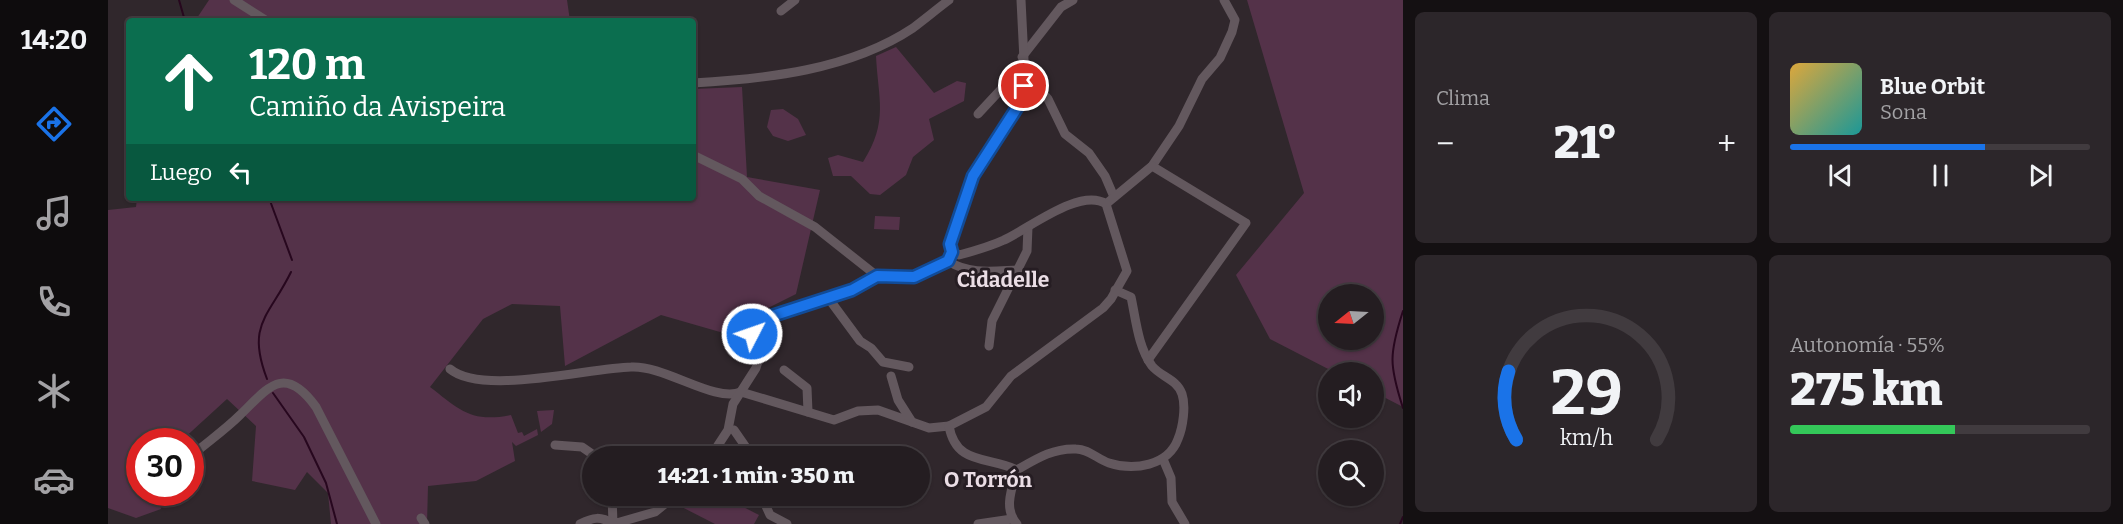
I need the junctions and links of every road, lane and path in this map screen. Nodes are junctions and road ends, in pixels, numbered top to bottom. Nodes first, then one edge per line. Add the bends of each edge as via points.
1 (234, 0) edge
2 (795, 0) edge
3 (949, 0) edge
4 (1021, 0) edge
5 (1073, 0) edge
6 (1224, 0) edge
7 (781, 11) dead end
8 (262, 18) edge
9 (1022, 57) junction
10 (1024, 70) junction
11 (696, 83) edge
12 (1024, 86) junction
13 (978, 114) dead end
14 (696, 156) edge
15 (1152, 166) junction
16 (1114, 197) junction
17 (1106, 204) junction
18 (1028, 227) junction
19 (950, 256) junction
20 (1018, 270) junction
21 (877, 276) junction
22 (1115, 290) junction
23 (829, 299) junction
24 (989, 346) dead end
25 (1148, 360) junction
26 (909, 367) dead end
27 (450, 369) dead end
28 (784, 370) dead end
29 (891, 376) dead end
30 (741, 392) junction
31 (808, 412) junction
32 (913, 423) junction
33 (949, 426) junction
34 (734, 430) dead end
35 (204, 445) edge
36 (555, 445) dead end
37 (718, 446) edge
38 (745, 446) edge
39 (582, 447) edge
40 (1163, 459) junction
41 (1017, 470) junction
42 (612, 506) edge
43 (662, 506) edge
44 (766, 506) edge
45 (1014, 521) edge
46 (376, 524) edge
47 (580, 524) edge
48 (613, 524) edge
49 (787, 524) edge
50 (978, 524) edge
51 (1185, 524) edge

1 - 8 street
2 - 7 street
3 - 11 street via 912,28 843,60 751,80
4 - 9 street
5 - 9 street via 1061,7
6 - 15 street via 1235,20 1232,32 1220,58 1202,79 1179,126
9 - 10 street
10 - 12 street
10 - 13 street
12 - 16 street via 1036,85 1048,99 1065,134 1089,153
12 - 19 street via 1022,100 973,176 950,244
14 - 21 street via 742,179 759,196 815,227
15 - 16 street
15 - 25 street via 1246,223
16 - 17 street
17 - 18 street via 1074,204 1043,216
17 - 22 street via 1127,271
18 - 19 street via 1003,241
18 - 20 street via 1027,251
19 - 20 street via 960,269
19 - 21 street via 914,277
20 - 24 street via 992,321
21 - 23 street via 868,284
22 - 25 street via 1131,297
22 - 33 street via 1103,308 1011,376 986,407
23 - 26 street via 860,341 883,362
23 - 30 street via 772,316 752,331 762,349
25 - 40 street via 1174,382 1184,405 1180,435 1174,449
27 - 30 street via 462,378 497,380 648,367 699,387 734,395
28 - 31 street via 807,388
29 - 32 street via 898,400
30 - 31 street
30 - 37 street via 733,404 728,430
31 - 32 street via 834,420 858,411 878,410
32 - 33 street via 929,429
33 - 41 street via 951,439 961,452
34 - 38 street
35 - 46 street via 265,389 288,384 305,392 316,407
36 - 39 street
40 - 41 street via 1127,467 1107,463 1079,448 1061,449
40 - 51 street via 1171,478 1172,502
41 - 45 street via 1009,500
42 - 48 street
43 - 48 street via 655,512
44 - 49 street via 770,515
45 - 50 street
47 - 48 street via 591,518 603,518

